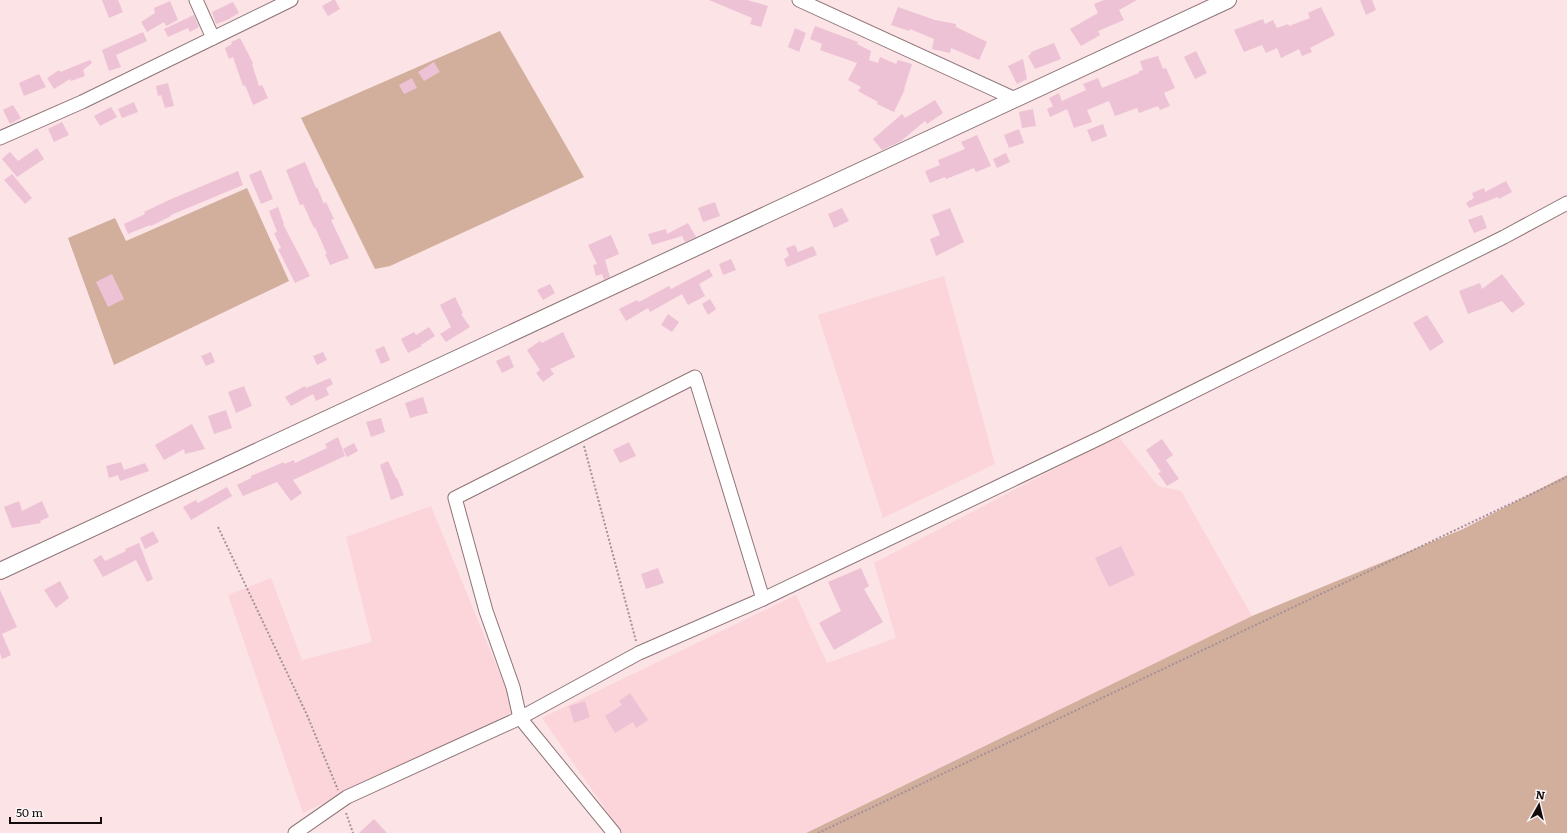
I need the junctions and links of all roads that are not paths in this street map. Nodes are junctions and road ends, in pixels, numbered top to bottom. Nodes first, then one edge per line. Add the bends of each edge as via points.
1 (196, 0) edge
2 (290, 0) edge
3 (799, 0) edge
4 (1228, 0) edge
5 (213, 38) junction
6 (1015, 99) junction
7 (0, 138) edge
8 (1567, 203) edge
9 (0, 571) edge
10 (763, 599) junction
11 (520, 718) junction
12 (295, 833) edge
13 (614, 833) edge

1 - 5 street
2 - 5 street
3 - 6 street
4 - 6 main road
5 - 7 street via 82,102
6 - 9 main road
8 - 10 street via 1504,237 1100,438
10 - 11 street via 639,653
10 - 11 street via 695,377 455,498 486,611 513,687
11 - 12 street via 342,801
11 - 13 street

